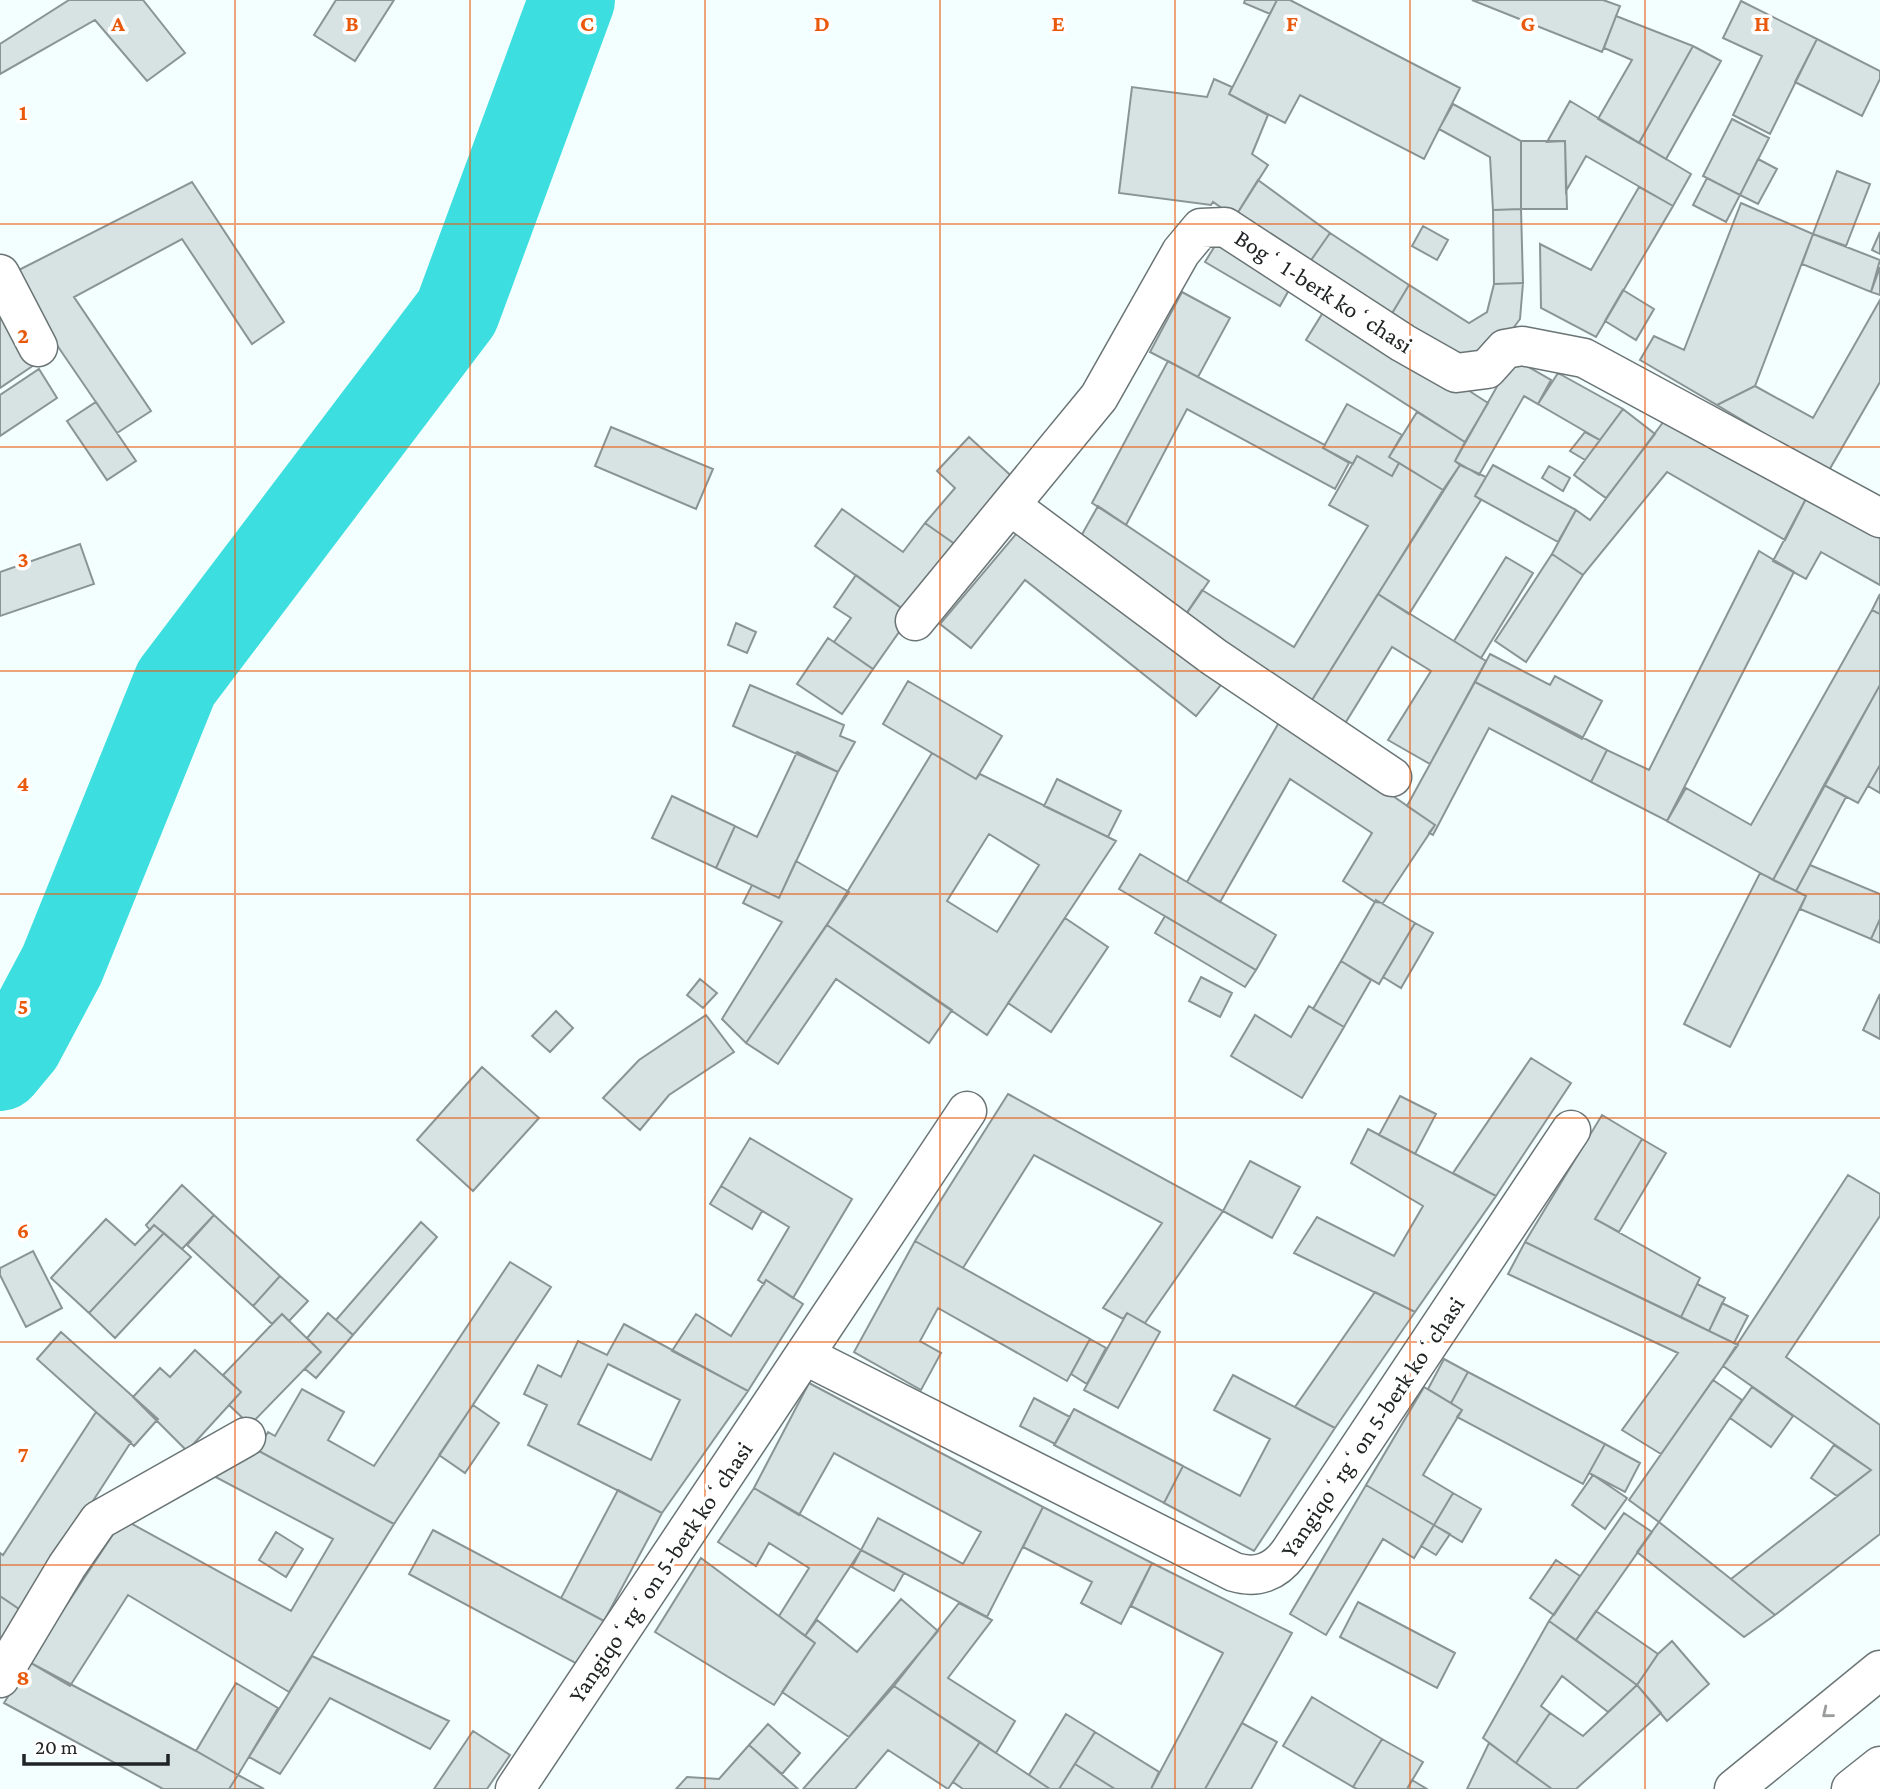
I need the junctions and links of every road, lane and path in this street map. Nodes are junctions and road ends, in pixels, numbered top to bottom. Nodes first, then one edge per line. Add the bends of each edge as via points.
1 (0, 274) edge
2 (38, 347) dead end
3 (1011, 506) junction
4 (1880, 518) edge
5 (915, 621) dead end
6 (1392, 777) dead end
7 (967, 1111) dead end
8 (1571, 1130) dead end
9 (806, 1356) junction
10 (246, 1437) dead end
11 (1880, 1670) edge
12 (0, 1678) edge
13 (1880, 1766) edge
14 (515, 1789) edge
15 (1734, 1789) edge
16 (1851, 1789) edge

1 - 2 street
3 - 4 street, Bogʻ 1-berk koʻchasi via 1099,397 1181,252 1201,228 1226,227 1455,373 1487,369 1505,349 1522,346 1584,358
3 - 5 street, Bogʻ 1-berk koʻchasi
3 - 6 street via 1214,657
7 - 9 street, Yangiqoʻrgʻon 5-berk koʻchasi
8 - 9 street, Yangiqoʻrgʻon 5-berk koʻchasi via 1289,1553 1273,1570 1261,1574 1234,1572
9 - 14 street, Yangiqoʻrgʻon 5-berk koʻchasi
10 - 12 street via 99,1520
11 -> 15 street
13 - 16 street

